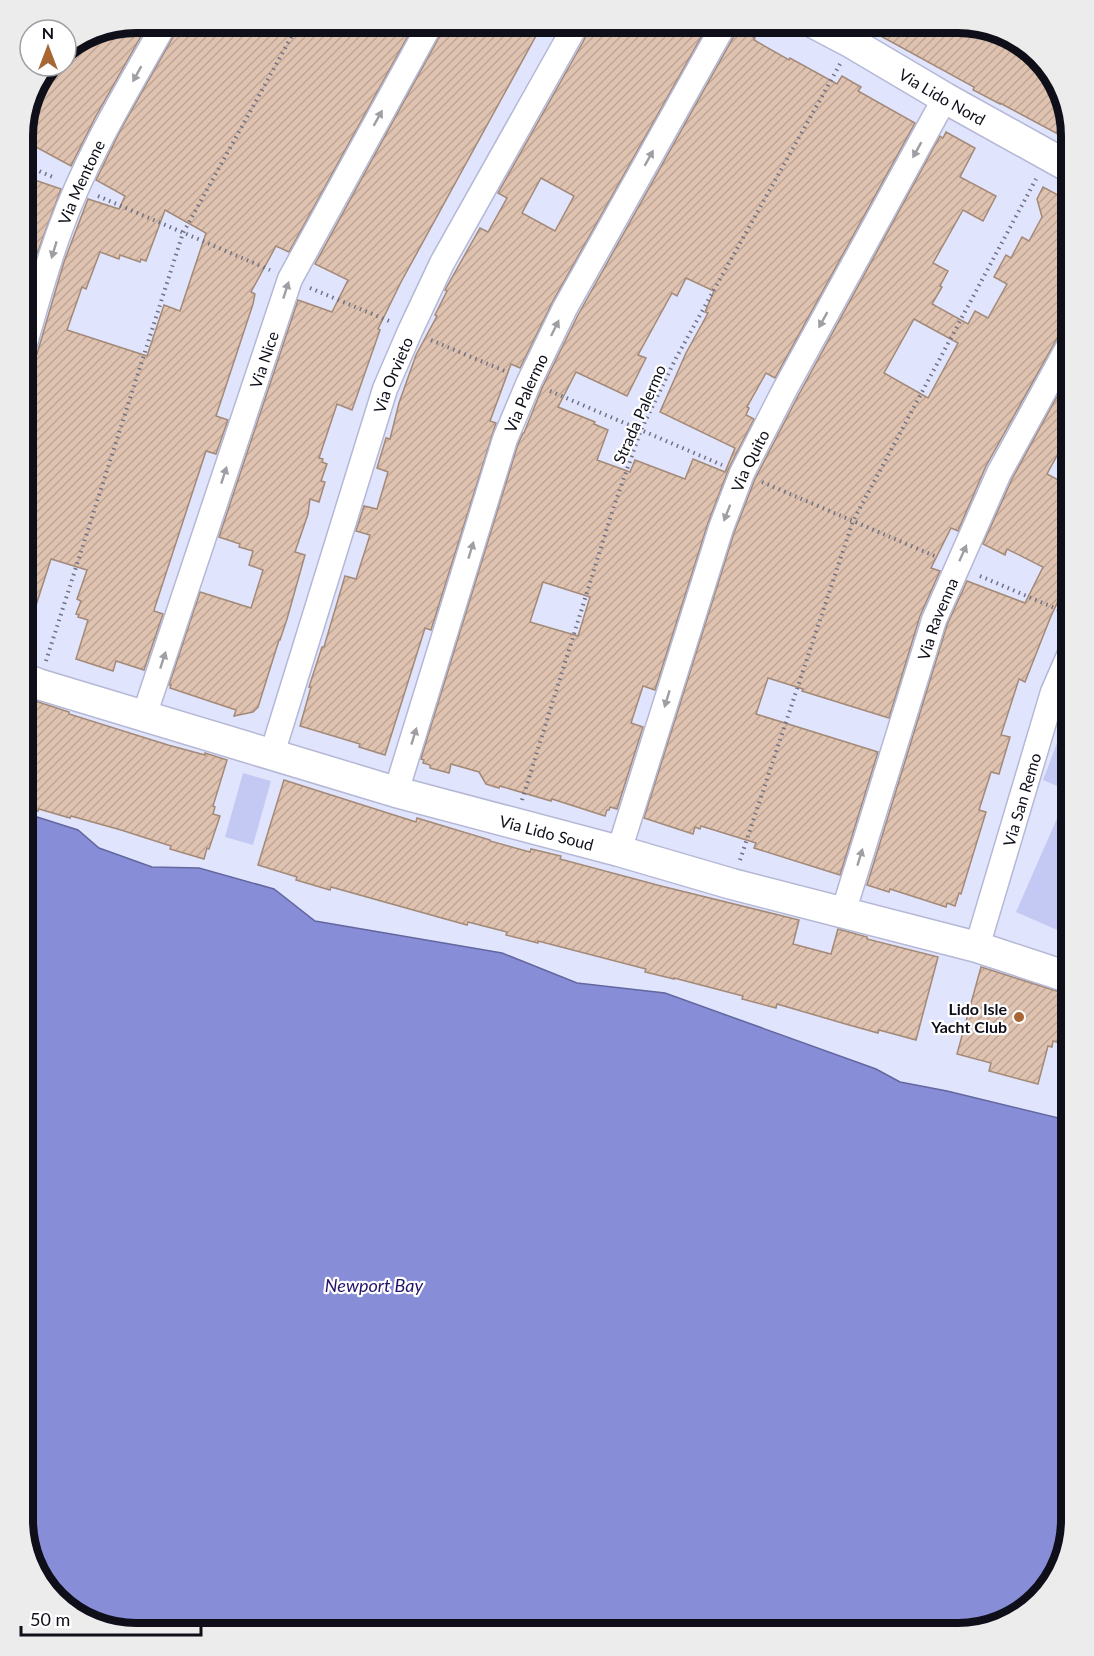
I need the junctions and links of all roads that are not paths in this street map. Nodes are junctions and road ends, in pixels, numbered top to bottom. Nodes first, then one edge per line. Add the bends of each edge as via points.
1 (159, 33) edge
2 (425, 33) edge
3 (571, 33) edge
4 (719, 33) edge
5 (833, 33) edge
6 (945, 98) junction
7 (1060, 161) edge
8 (33, 318) edge
9 (1061, 360) edge
10 (1061, 674) edge
11 (33, 682) edge
12 (144, 716) junction
13 (272, 754) junction
14 (396, 792) junction
15 (620, 851) junction
16 (843, 913) junction
17 (977, 948) junction
18 (1061, 975) edge

1 -> 8 street, Via Mentone via 98,142 61,227
12 -> 2 street, Via Nice via 290,279
3 - 13 street, Via Orvieto via 442,263 385,389
14 -> 4 street, Via Palermo via 506,439 528,382 565,308
5 - 6 street, Via Lido Nord
6 - 7 street, Via Lido Nord
6 -> 15 street, Via Quito via 742,473 721,528
16 -> 9 street, Via Ravenna via 934,620 999,473
10 - 17 street, Via San Remo
11 - 12 street, Via Lido Soud
12 - 13 street, Via Lido Soud
13 - 14 street, Via Lido Soud
14 - 15 street, Via Lido Soud
15 - 16 street, Via Lido Soud
16 - 17 street, Via Lido Soud
17 - 18 street, Via Lido Soud

